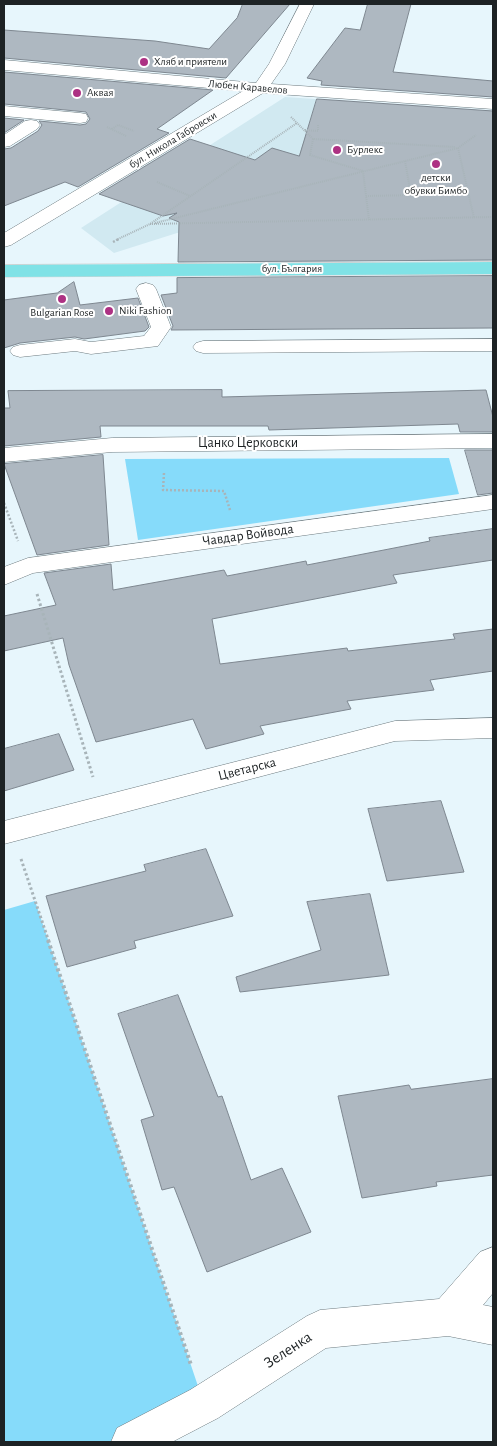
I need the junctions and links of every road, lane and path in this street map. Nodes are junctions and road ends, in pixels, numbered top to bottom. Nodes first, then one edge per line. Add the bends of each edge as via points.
1 (307, 4) edge
2 (4, 65) edge
3 (260, 88) junction
4 (493, 104) edge
5 (4, 111) edge
6 (80, 118) dead end
7 (4, 122) edge
8 (118, 125) dead end
9 (318, 125) dead end
10 (112, 129) dead end
11 (304, 130) junction
12 (476, 135) dead end
13 (313, 138) junction
14 (4, 142) edge
15 (458, 148) junction
16 (405, 161) junction
17 (363, 171) junction
18 (158, 182) dead end
19 (469, 194) junction
20 (411, 195) junction
21 (190, 196) junction
22 (366, 196) junction
23 (493, 217) edge
24 (474, 218) junction
25 (369, 220) junction
26 (150, 224) junction
27 (4, 241) edge
28 (108, 245) dead end
29 (493, 268) edge
30 (4, 271) edge
31 (146, 289) dead end
32 (493, 345) edge
33 (203, 346) dead end
34 (20, 351) dead end
35 (493, 441) edge
36 (165, 444) junction
37 (4, 455) edge
38 (493, 502) edge
39 (4, 503) edge
40 (240, 536) junction
41 (28, 566) junction
42 (4, 576) edge
43 (493, 728) edge
44 (102, 806) junction
45 (8, 832) edge
46 (493, 1265) edge
47 (448, 1318) junction
48 (493, 1326) edge
49 (204, 1404) junction
50 (132, 1442) edge

1 - 3 street, бул. Никола Габровски via 277,64
2 - 3 street, Любен Каравелов
3 - 4 street, Любен Каравелов
3 - 27 street, бул. Никола Габровски
5 - 6 street
7 - 14 street via 31,125
8 - 10 path
9 - 11 path via 318,131
11 - 13 path
11 - 21 path via 297,123
12 - 15 path
13 - 15 path
13 - 17 path via 310,155
15 - 16 path
15 - 19 path
16 - 17 path
16 - 20 path
17 - 22 path
17 - 26 path
18 - 21 path
19 - 20 path
19 - 24 path
20 - 22 path
21 - 26 path
22 - 25 path
23 - 24 path
24 - 25 path
25 - 26 path
26 - 28 path
29 - 30 main road, бул. България
31 - 34 street via 161,327 151,342
32 - 33 street
35 - 36 street, Цанко Церковски
36 - 37 street, Цанко Церковски via 112,445
36 - 40 path via 163,490 224,491
38 - 40 street, Чавдар Войвода
39 - 41 path
40 - 41 street, Чавдар Войвода
41 - 42 street, Чавдар Войвода
41 - 44 path
43 - 44 street, Цветарска via 395,731
44 - 45 street, Цветарска
45 - 49 path
46 - 47 street
47 - 48 street, Зеленка
47 - 49 street, Зеленка via 320,1329
49 - 50 street, Зеленка

